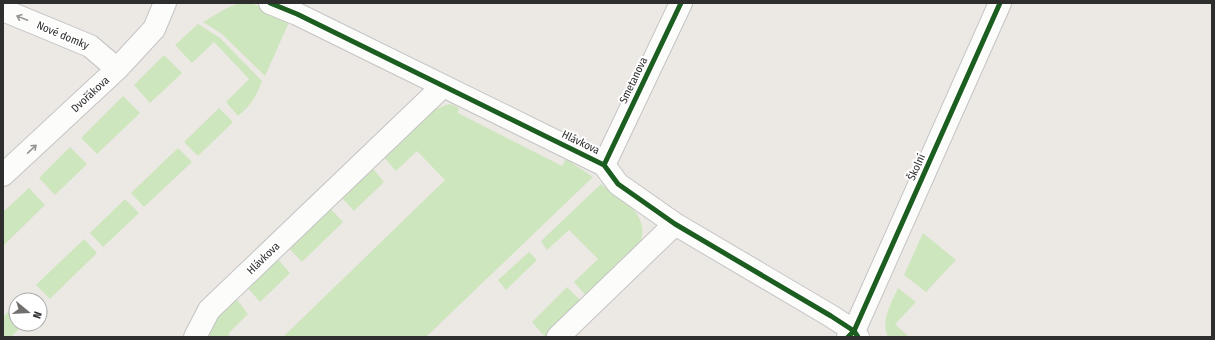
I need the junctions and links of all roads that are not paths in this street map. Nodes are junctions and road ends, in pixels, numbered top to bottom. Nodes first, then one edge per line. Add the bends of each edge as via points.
1 (165, 3) edge
2 (270, 3) edge
3 (681, 3) edge
4 (1000, 3) edge
5 (3, 10) edge
6 (117, 69) junction
7 (443, 86) junction
8 (604, 165) junction
9 (3, 176) edge
10 (675, 224) junction
11 (853, 335) edge
12 (195, 337) edge
13 (558, 337) edge

1 - 6 street, Dvořákova via 154,29
2 - 7 street, Hlávkova
3 - 8 street, Smetanova
4 - 11 street, Školní
6 -> 5 street, Nové domky via 90,46
9 -> 6 street, Dvořákova
7 - 8 street, Hlávkova
7 - 12 street, Hlávkova via 210,310
8 - 10 street, Hlávkova via 618,184
10 - 11 street, Hlávkova via 831,316
10 - 13 street

